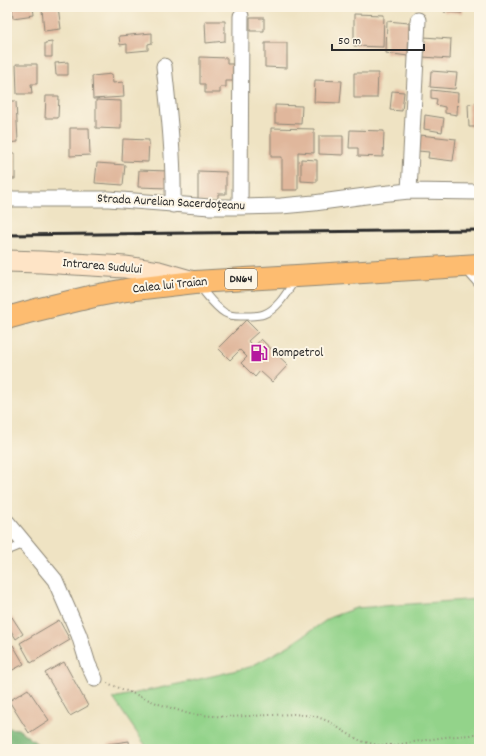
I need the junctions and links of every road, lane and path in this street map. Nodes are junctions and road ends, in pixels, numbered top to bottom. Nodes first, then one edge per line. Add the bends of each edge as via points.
1 (241, 16) dead end
2 (418, 20) dead end
3 (164, 66) dead end
4 (409, 191) junction
5 (479, 192) edge
6 (7, 199) edge
7 (173, 205) junction
8 (240, 207) junction
9 (7, 261) edge
10 (471, 265) edge
11 (297, 276) junction
12 (195, 282) junction
13 (479, 285) edge
14 (7, 318) edge
15 (7, 522) edge
16 (24, 544) junction
17 (7, 551) edge
18 (96, 679) joint
19 (479, 733) edge

1 - 8 street
2 - 4 street
3 - 7 street via 171,132
4 - 5 street, Strada Aurelian Sacerdoțeanu
4 - 8 street, Strada Aurelian Sacerdoțeanu via 281,206
6 - 7 street, Strada Aurelian Sacerdoțeanu via 109,199
7 - 8 street, Strada Aurelian Sacerdoțeanu
9 - 12 street, Intrarea Sudului via 125,267 159,272
10 - 11 main road, Calea lui Traian / DN64
10 - 13 lane
11 - 12 main road, Calea lui Traian / DN64
11 - 12 lane via 274,308 264,315 249,316 233,316 224,312
12 - 14 main road, Calea lui Traian / DN64 via 94,296
15 - 16 street
16 - 17 lane
16 - 18 street via 55,580
18 - 19 path via 189,714 226,717 294,714 315,716 361,741 376,745 395,745

